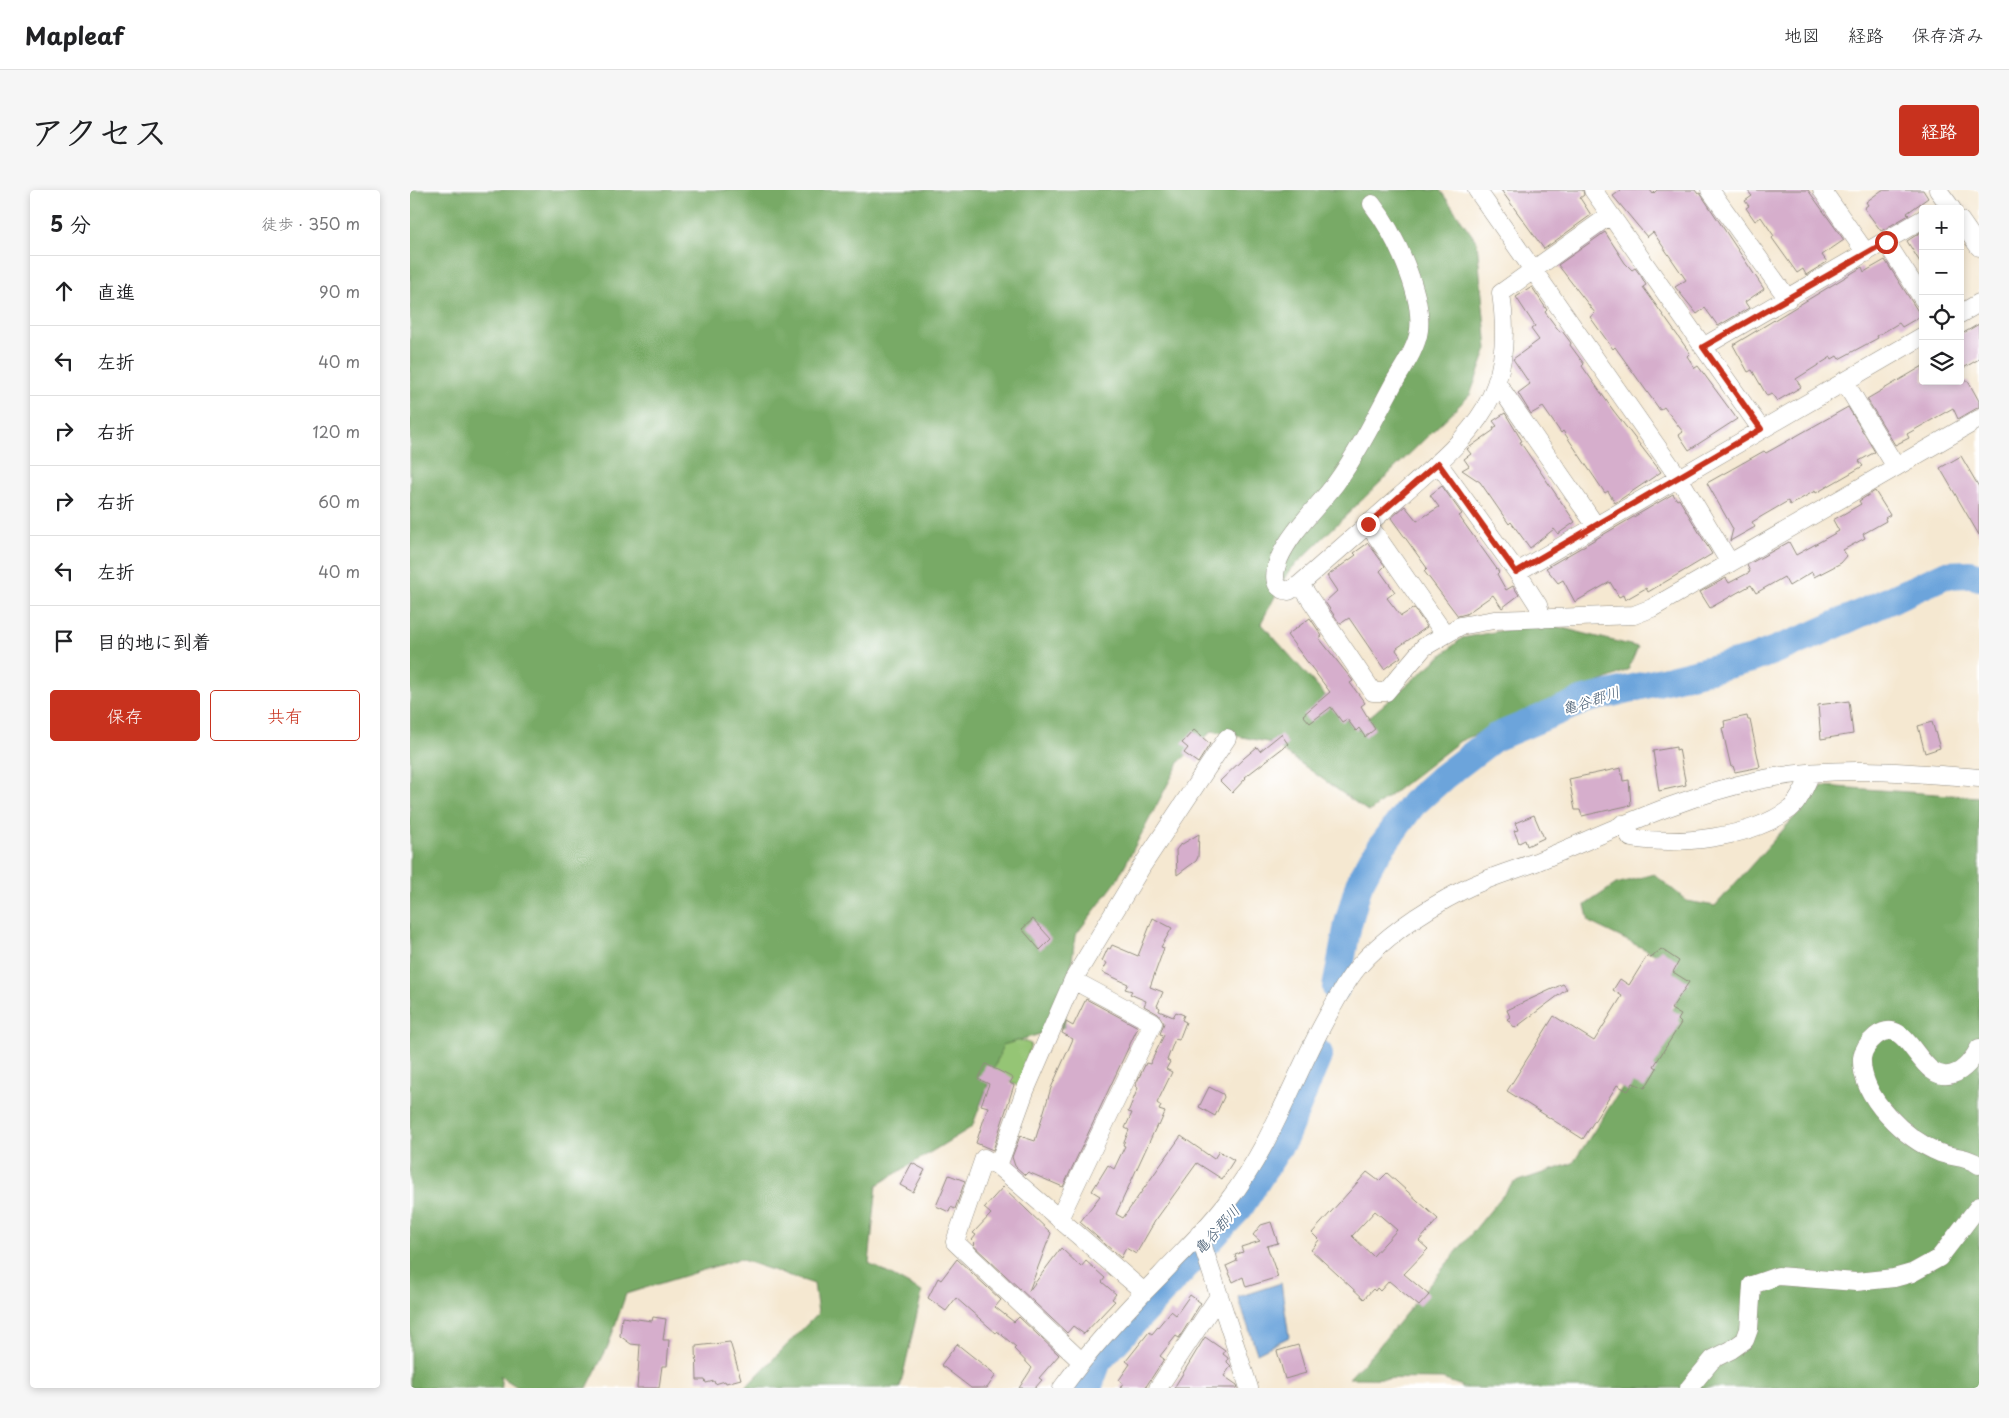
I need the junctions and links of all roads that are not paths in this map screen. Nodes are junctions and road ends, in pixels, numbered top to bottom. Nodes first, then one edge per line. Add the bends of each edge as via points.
1 (1477, 190) edge
2 (1593, 190) edge
3 (1710, 190) edge
4 (1822, 190) edge
5 (1372, 204) dead end
6 (1610, 215) junction
7 (1919, 222) edge
8 (1964, 224) edge
9 (1977, 239) edge
10 (1886, 242) junction
11 (1866, 253) junction
12 (1533, 270) junction
13 (1920, 295) edge
14 (1788, 299) junction
15 (1979, 303) edge
16 (1964, 312) edge
17 (1919, 338) edge
18 (1703, 347) junction
19 (1844, 381) junction
20 (1497, 383) junction
21 (1978, 422) edge
22 (1761, 429) junction
23 (1438, 463) junction
24 (1896, 467) junction
25 (1679, 478) junction
26 (1368, 524) junction
27 (1596, 526) junction
28 (1730, 563) junction
29 (1516, 572) junction
30 (1300, 584) junction
31 (1542, 619) junction
32 (1444, 633) junction
33 (1227, 738) dead end
34 (1811, 773) junction
35 (1979, 778) edge
36 (1622, 824) junction
37 (1073, 980) junction
38 (1979, 1048) edge
39 (1979, 1165) edge
40 (998, 1166) junction
41 (1979, 1206) edge
42 (1059, 1219) junction
43 (1199, 1234) junction
44 (1144, 1292) junction
45 (1219, 1296) junction
46 (1082, 1362) junction
47 (1247, 1387) edge
48 (1062, 1388) edge
49 (1158, 1388) edge
50 (1689, 1388) edge

1 - 12 street
2 - 6 street
3 - 14 street
4 - 11 street
5 - 30 street via 1394,236 1415,291 1419,331 1405,363 1350,462 1278,560 1274,574 1277,587 1289,591
6 - 12 street
6 - 18 street
7 - 10 street
8 - 9 street
10 - 11 street
10 - 13 street
11 - 14 street
12 - 20 street via 1501,293 1505,334
12 - 25 street
14 - 18 street
15 - 16 street
17 - 19 street
18 - 22 street
19 - 22 street
19 - 24 street
20 - 23 street via 1473,428
20 - 27 street
21 - 24 street
22 - 25 street
23 - 26 street
23 - 29 street
24 - 28 street
25 - 27 street
25 - 28 street
26 - 30 street
26 - 32 street
27 - 29 street
28 - 31 street via 1634,615
29 - 31 street via 1538,605
30 - 32 street via 1373,692 1386,692 1414,656
31 - 32 street via 1474,622
33 - 37 street via 1142,866
34 - 35 street via 1919,773
34 - 36 street via 1723,789
34 - 36 street via 1791,808 1762,824 1726,835 1687,841 1649,841 1631,838
36 - 43 street via 1465,889 1382,944 1358,968 1341,992 1304,1060 1265,1146 1227,1202
37 - 40 street via 1025,1091
37 - 42 street via 1153,1023
38 - 39 street via 1959,1073 1948,1076 1937,1075 1904,1036 1895,1031 1884,1031 1869,1042 1862,1057 1866,1078 1888,1118 1908,1136 1942,1154 1969,1158
40 - 42 street
40 - 46 street via 984,1158 955,1242
41 - 50 street via 1940,1258 1912,1273 1856,1282 1778,1276 1752,1285 1749,1329 1744,1340 1713,1359
42 - 44 street
43 - 44 street
43 - 45 street
44 - 46 street
45 - 47 street
45 - 49 street
46 - 48 street

